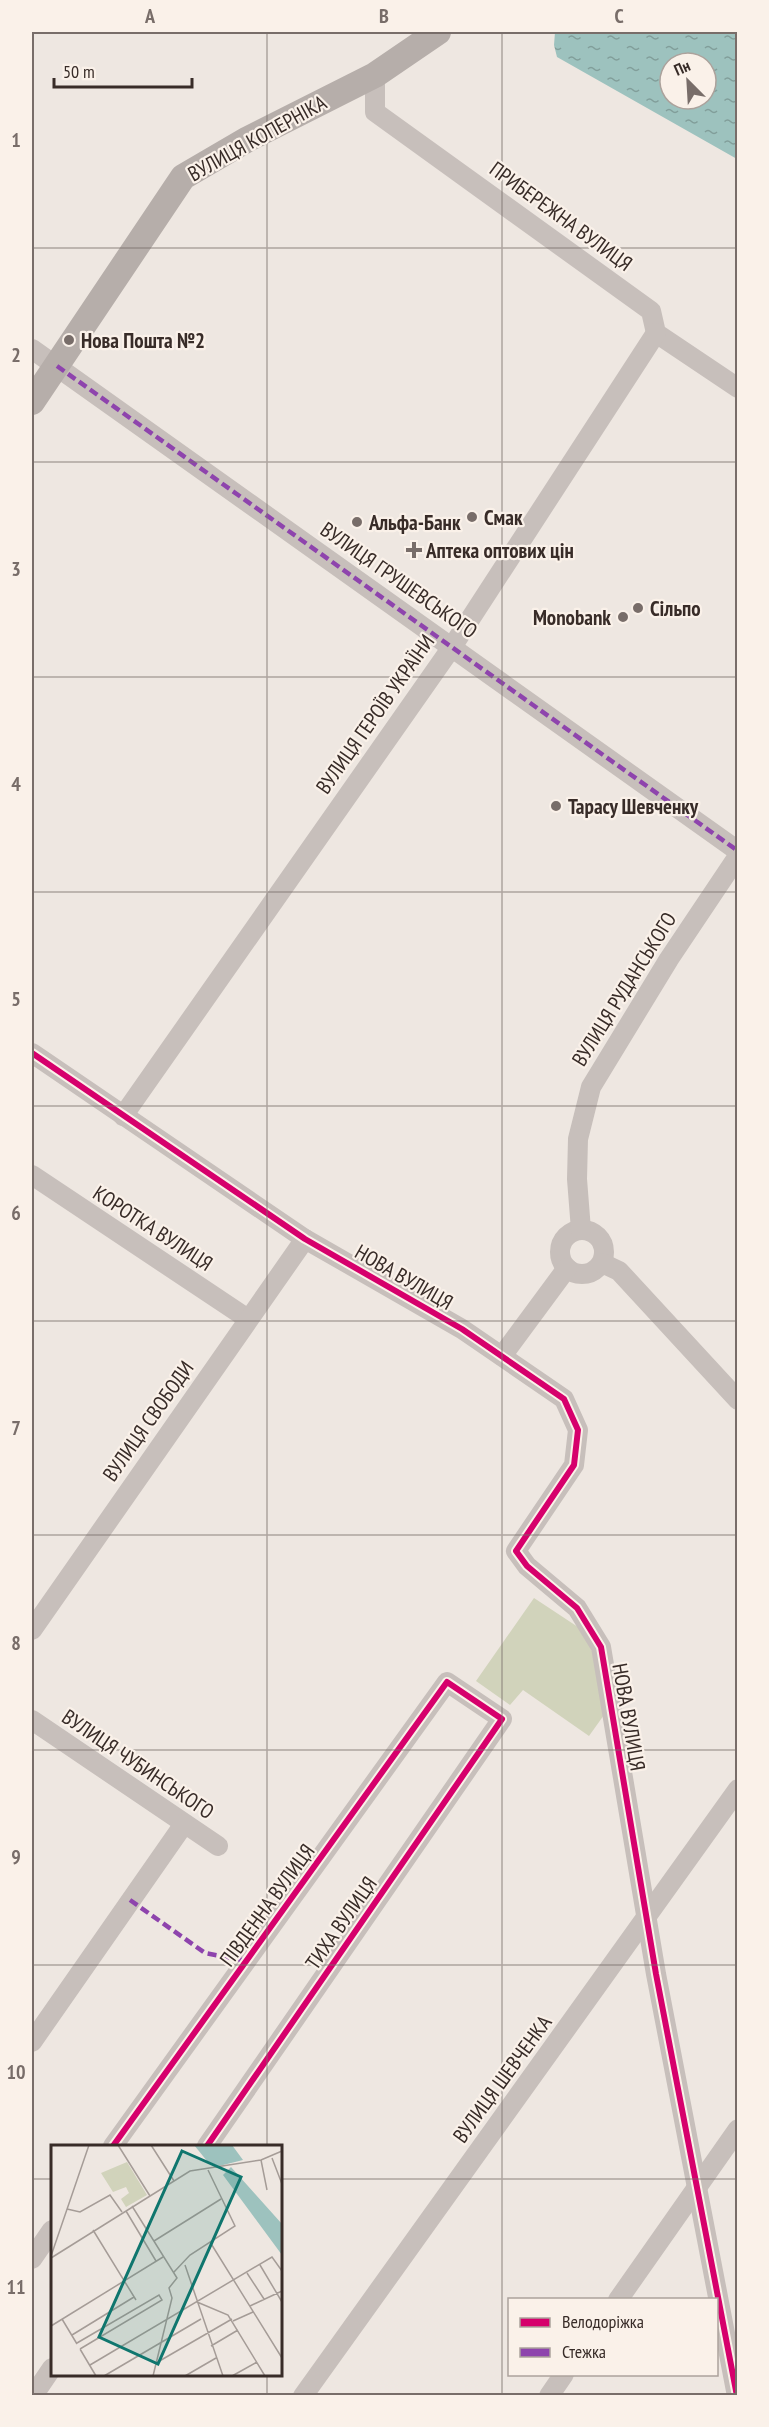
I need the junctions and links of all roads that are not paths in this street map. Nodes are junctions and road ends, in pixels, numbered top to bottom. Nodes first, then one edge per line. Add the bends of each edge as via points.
1 (438, 32) edge
2 (375, 75) junction
3 (656, 333) junction
4 (32, 349) edge
5 (57, 366) junction
6 (738, 388) edge
7 (32, 402) edge
8 (452, 647) junction
9 (738, 851) edge
10 (738, 856) edge
11 (32, 1053) edge
12 (123, 1116) junction
13 (32, 1175) edge
14 (581, 1230) junction
15 (305, 1239) junction
16 (602, 1263) junction
17 (567, 1268) junction
18 (248, 1319) junction
19 (502, 1356) junction
20 (738, 1400) edge
21 (32, 1630) edge
22 (447, 1682) joint
23 (32, 1720) edge
24 (738, 1789) edge
25 (183, 1824) junction
26 (218, 1846) dead end
27 (647, 1919) junction
28 (32, 2043) edge
29 (738, 2129) edge
30 (114, 2145) edge
31 (208, 2145) edge
32 (697, 2188) junction
33 (51, 2231) edge
34 (32, 2259) edge
35 (619, 2298) edge
36 (51, 2369) edge
37 (563, 2376) edge
38 (33, 2396) edge
39 (303, 2396) edge
40 (549, 2396) edge
41 (737, 2396) edge

1 - 2 main road, ВУЛИЦЯ КОПЕРНІКА
2 - 3 street, ПРИБЕРЕЖНА ВУЛИЦЯ via 375,112 651,311
2 - 5 main road, ВУЛИЦЯ КОПЕРНІКА via 248,139 183,177
3 - 6 street
3 - 8 street, ВУЛИЦЯ ГЕРОЇВ УКРАЇНИ
4 - 5 street, ВУЛИЦЯ ГРУШЕВСЬКОГО
5 - 7 main road, ВУЛИЦЯ КОПЕРНІКА
5 - 8 street, ВУЛИЦЯ ГРУШЕВСЬКОГО
8 - 9 street, ВУЛИЦЯ ГРУШЕВСЬКОГО
8 - 12 street, ВУЛИЦЯ ГЕРОЇВ УКРАЇНИ
10 - 14 street, ВУЛИЦЯ РУДАНСЬКОГО via 591,1087 579,1139
11 - 12 street, НОВА ВУЛИЦЯ
12 - 15 street, НОВА ВУЛИЦЯ
13 - 18 street, КОРОТКА ВУЛИЦЯ
14 - 16 street via 601,1240
14 - 17 street via 568,1235 560,1246 561,1260
15 - 18 street, ВУЛИЦЯ СВОБОДИ
15 - 19 street, НОВА ВУЛИЦЯ
16 - 17 street via 584,1274
16 - 20 street via 619,1271
17 - 19 street
18 - 21 street, ВУЛИЦЯ СВОБОДИ
19 - 27 street, НОВА ВУЛИЦЯ via 564,1399 578,1430 574,1466 516,1551 527,1566 578,1608 601,1647
22 - 30 street, ПІВДЕННА ВУЛИЦЯ
22 - 31 street, ТИХА ВУЛИЦЯ via 502,1719
23 - 25 street, ВУЛИЦЯ ЧУБИНСЬКОГО
24 - 27 street, ВУЛИЦЯ ШЕВЧЕНКА
25 - 26 street, ВУЛИЦЯ ЧУБИНСЬКОГО
25 - 28 street
27 - 32 street, НОВА ВУЛИЦЯ
27 - 39 street, ВУЛИЦЯ ШЕВЧЕНКА
29 - 32 street
32 - 35 street
32 - 41 street, НОВА ВУЛИЦЯ
33 - 34 street
36 - 38 street
37 - 40 street

